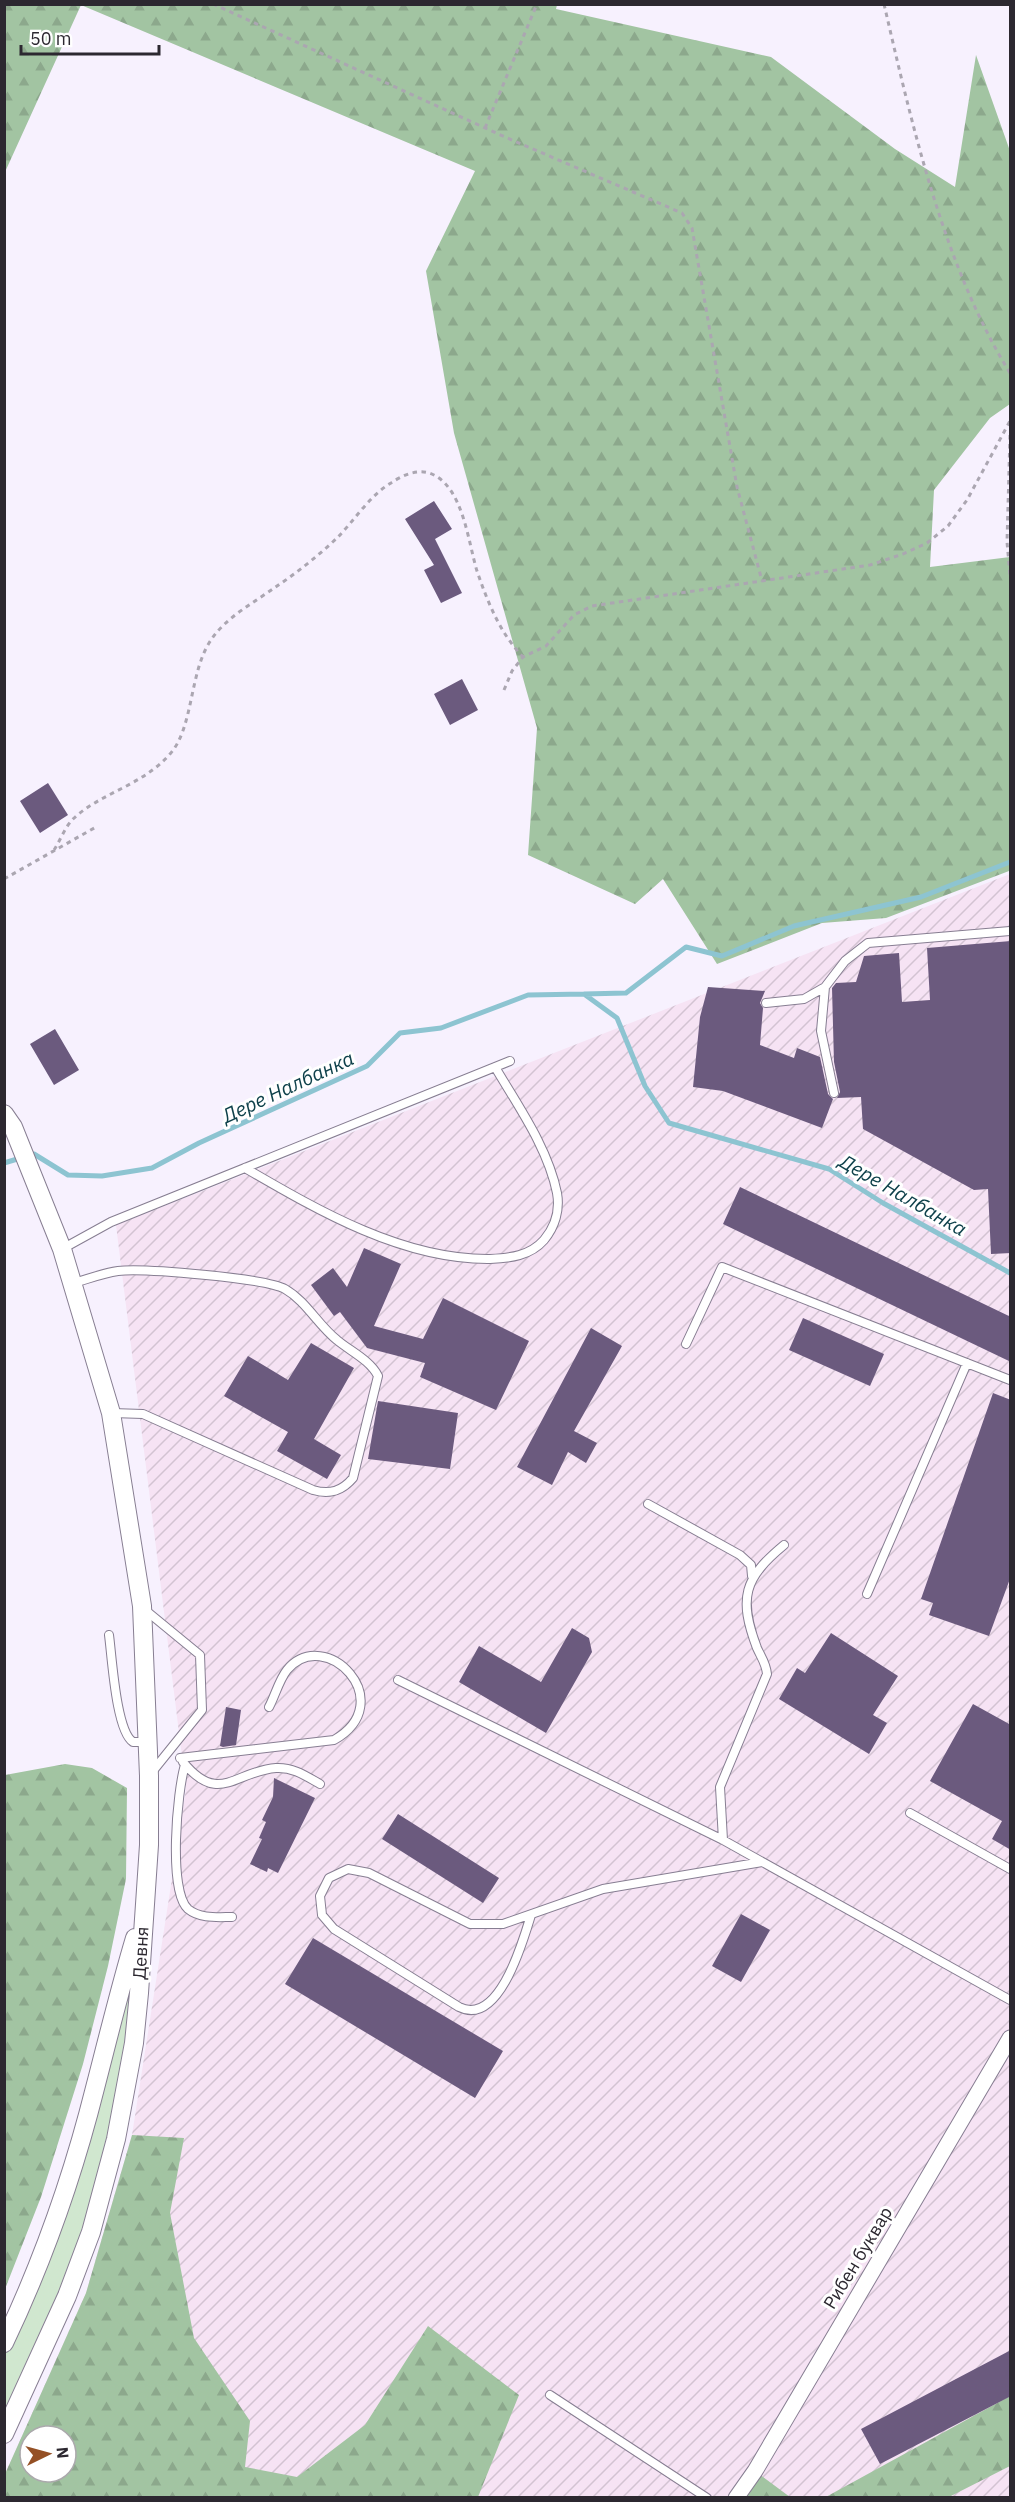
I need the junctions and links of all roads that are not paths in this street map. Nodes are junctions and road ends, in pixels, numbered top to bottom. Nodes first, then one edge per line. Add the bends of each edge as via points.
1 (1011, 931) edge
2 (825, 987) junction
3 (766, 1003) dead end
4 (510, 1061) dead end
5 (495, 1067) junction
6 (834, 1093) dead end
7 (4, 1114) edge
8 (245, 1168) junction
9 (62, 1250) junction
10 (72, 1283) junction
11 (686, 1344) dead end
12 (967, 1363) junction
13 (1011, 1380) edge
14 (111, 1413) junction
15 (648, 1504) dead end
16 (784, 1545) dead end
17 (752, 1576) junction
18 (867, 1594) dead end
19 (142, 1606) junction
20 (109, 1635) dead end
21 (398, 1680) dead end
22 (269, 1707) dead end
23 (147, 1742) junction
24 (172, 1748) junction
25 (183, 1762) junction
26 (149, 1776) junction
27 (320, 1784) dead end
28 (910, 1813) dead end
29 (723, 1840) junction
30 (762, 1862) junction
31 (1011, 1869) edge
32 (144, 1907) junction
33 (531, 1915) junction
34 (232, 1917) dead end
35 (1011, 2000) edge
36 (1011, 2038) edge
37 (4, 2343) edge
38 (550, 2395) dead end
39 (4, 2434) edge
40 (707, 2498) edge
41 (736, 2498) edge

1 - 2 lane via 868,944 845,960
2 - 3 lane via 804,999
2 - 6 lane via 821,1030
4 - 5 lane
5 - 8 lane
5 - 8 lane via 536,1136 557,1194 557,1214 550,1232 532,1250 518,1257 460,1259 384,1238 303,1202
7 - 9 street via 21,1146
8 - 9 lane via 111,1222
9 - 10 street
10 - 14 street
10 - 14 lane via 116,1271 144,1270 283,1287 299,1298 336,1340 374,1368 378,1376 353,1478 331,1493 313,1490 143,1414
11 - 12 lane via 722,1267
12 - 13 lane
12 - 18 lane
14 - 19 street
15 - 17 lane via 740,1555 751,1564
16 - 17 lane
17 - 29 lane via 748,1621 767,1674 720,1787
19 - 23 street
19 - 24 lane via 200,1655 202,1710
20 - 23 lane via 126,1736 133,1742
21 - 29 lane
22 - 25 lane via 287,1671 302,1660 319,1657 331,1659 350,1672 361,1700 352,1725 334,1740
23 - 26 street
24 - 25 lane
24 - 26 lane
25 - 27 lane via 206,1784 217,1786 275,1768 294,1770
25 - 34 lane via 178,1799 177,1886 182,1902 201,1916
26 - 32 street
28 - 31 lane
29 - 30 lane
30 - 33 lane via 603,1889
30 - 35 lane
32 - 37 street, Девня via 56,2219
32 - 39 street, Девня via 134,2043 116,2139 91,2232 67,2296
33 - 33 lane via 503,1924 470,1924 359,1869 338,1872 329,1878 320,1896 322,1915 334,1929 459,2007 472,2011 490,2002 514,1968
36 - 41 street, Рибен буквар
38 - 40 lane

